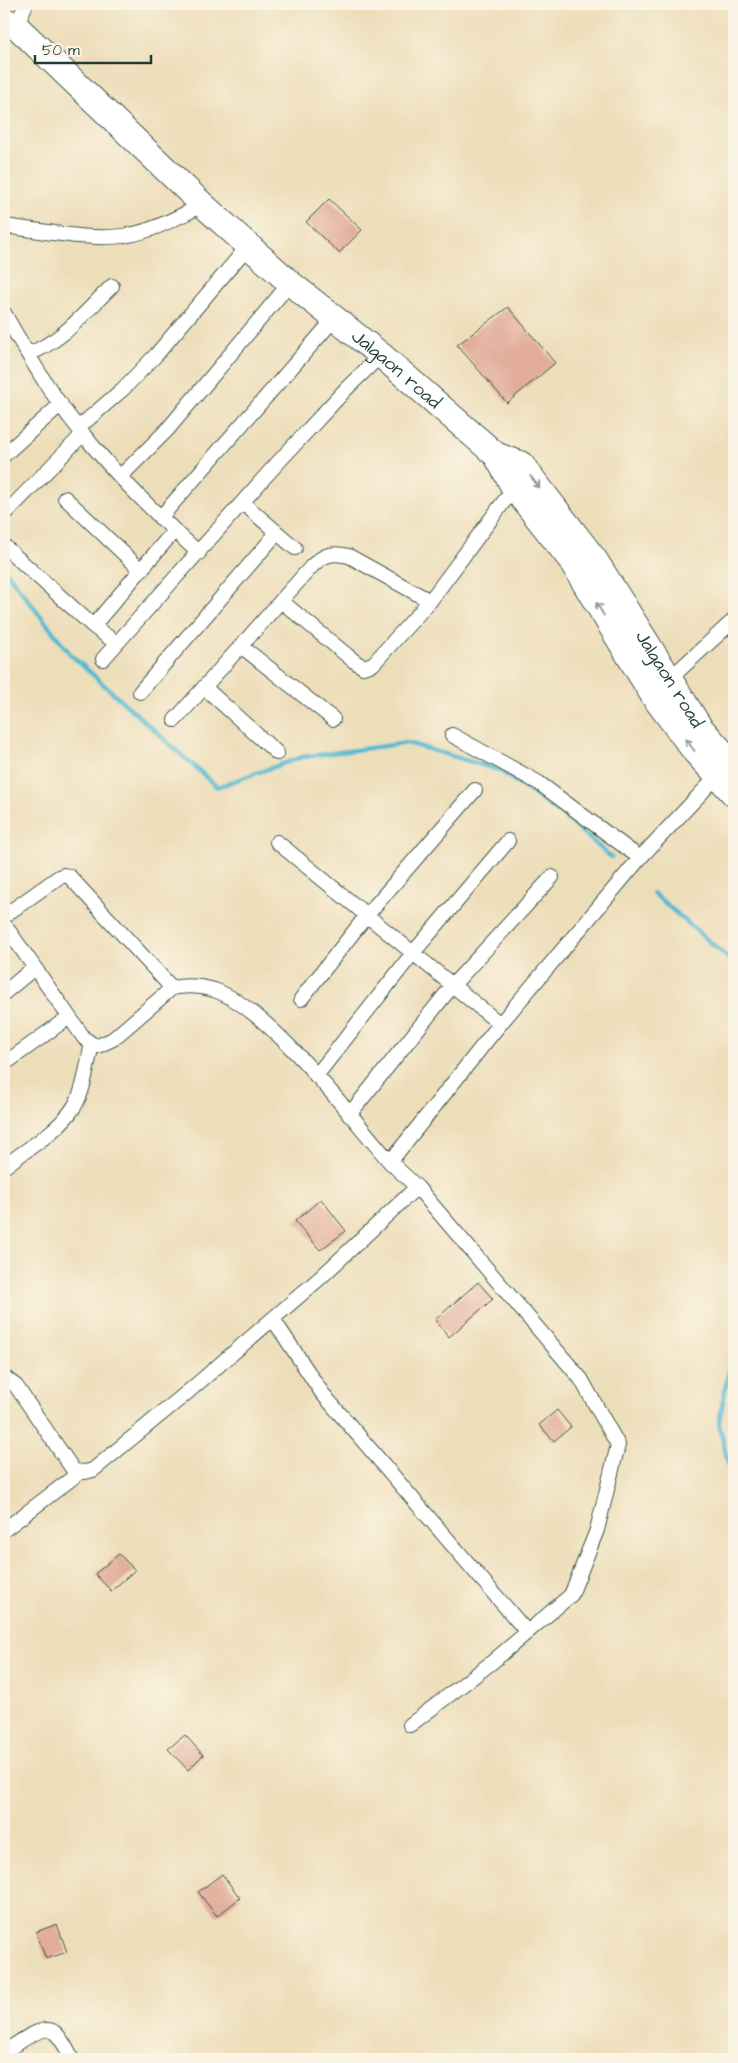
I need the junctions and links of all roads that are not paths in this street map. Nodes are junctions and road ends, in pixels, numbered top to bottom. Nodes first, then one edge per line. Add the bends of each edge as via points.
1 (15, 17) edge
2 (203, 205) junction
3 (4, 226) edge
4 (249, 245) junction
5 (290, 283) junction
6 (112, 286) dead end
7 (4, 314) edge
8 (335, 318) junction
9 (28, 354) junction
10 (381, 356) junction
11 (61, 404) junction
12 (80, 431) junction
13 (4, 455) edge
14 (496, 455) junction
15 (120, 477) junction
16 (514, 488) junction
17 (65, 498) dead end
18 (243, 503) junction
19 (4, 515) edge
20 (160, 518) junction
21 (174, 530) junction
22 (276, 534) junction
23 (4, 546) edge
24 (295, 548) dead end
25 (199, 553) junction
26 (141, 570) junction
27 (281, 601) junction
28 (430, 601) junction
29 (734, 620) edge
30 (94, 626) junction
31 (116, 643) junction
32 (241, 646) junction
33 (103, 659) dead end
34 (660, 686) junction
35 (204, 687) junction
36 (140, 692) dead end
37 (333, 719) dead end
38 (175, 720) dead end
39 (452, 736) dead end
40 (277, 753) dead end
41 (727, 768) edge
42 (475, 790) dead end
43 (734, 794) edge
44 (508, 841) dead end
45 (277, 842) dead end
46 (640, 858) junction
47 (552, 877) dead end
48 (367, 915) junction
49 (4, 916) edge
50 (4, 924) edge
51 (414, 953) junction
52 (34, 968) junction
53 (453, 985) junction
54 (172, 988) junction
55 (4, 993) edge
56 (301, 999) dead end
57 (69, 1017) junction
58 (500, 1024) junction
59 (92, 1044) junction
60 (4, 1064) edge
61 (316, 1076) junction
62 (350, 1115) junction
63 (390, 1162) junction
64 (4, 1167) edge
65 (417, 1187) junction
66 (273, 1319) junction
67 (4, 1377) edge
68 (79, 1472) junction
69 (4, 1530) edge
70 (528, 1632) junction
71 (410, 1725) dead end
72 (4, 2052) edge
73 (72, 2059) edge

1 - 2 highway, Jalgaon road
2 - 3 street via 156,227 128,235 92,236
2 - 4 highway, Jalgaon road
4 - 5 highway, Jalgaon road
4 - 12 street via 156,355
5 - 8 highway, Jalgaon road
5 - 15 street via 168,428
6 - 9 street via 58,338
7 - 9 street
8 - 10 highway, Jalgaon road
8 - 20 street
9 - 11 street
10 - 14 highway, Jalgaon road
10 - 18 street via 346,389
11 - 12 street
11 - 13 street
12 - 15 street
12 - 19 street
14 - 16 highway
14 -> 34 highway, Jalgaon road via 521,464 590,553
15 - 20 street
16 - 28 street
34 -> 16 highway via 570,559
17 - 26 street
18 - 22 street
18 - 25 street
20 - 21 street
21 - 25 street
21 - 26 street
22 - 24 street
22 - 36 street
23 - 30 street
25 - 31 street
26 - 30 street
27 - 28 street via 318,560 336,552
27 - 28 street via 363,667 373,664
27 - 32 street
29 - 34 street
30 - 31 street
31 - 33 street
32 - 35 street
32 - 37 street
34 - 41 highway, Jalgaon road via 699,726
35 - 38 street
35 - 40 street
39 - 46 street via 539,783
41 - 43 highway, Jalgaon road
41 - 46 street
42 - 48 street
44 - 51 street
45 - 48 street
46 - 58 street
47 - 53 street
48 - 51 street
48 - 56 street
49 - 54 street via 59,877 70,877
50 - 52 street
51 - 53 street
51 - 61 street
52 - 55 street
52 - 57 street
53 - 58 street
53 - 62 street
54 - 59 street via 113,1039 98,1046
54 - 61 street via 215,990 235,1001 263,1022
57 - 59 street
57 - 60 street
58 - 63 street
59 - 64 street via 74,1106 53,1130
61 - 62 street
62 - 63 street
63 - 65 street
65 - 66 street
65 - 70 street via 581,1379 618,1445 597,1530 571,1595
66 - 68 street via 109,1458 93,1470
66 - 70 street via 322,1394
67 - 68 street via 16,1386 74,1471
68 - 69 street
70 - 71 street
72 - 73 street via 46,2029 53,2030 60,2038

